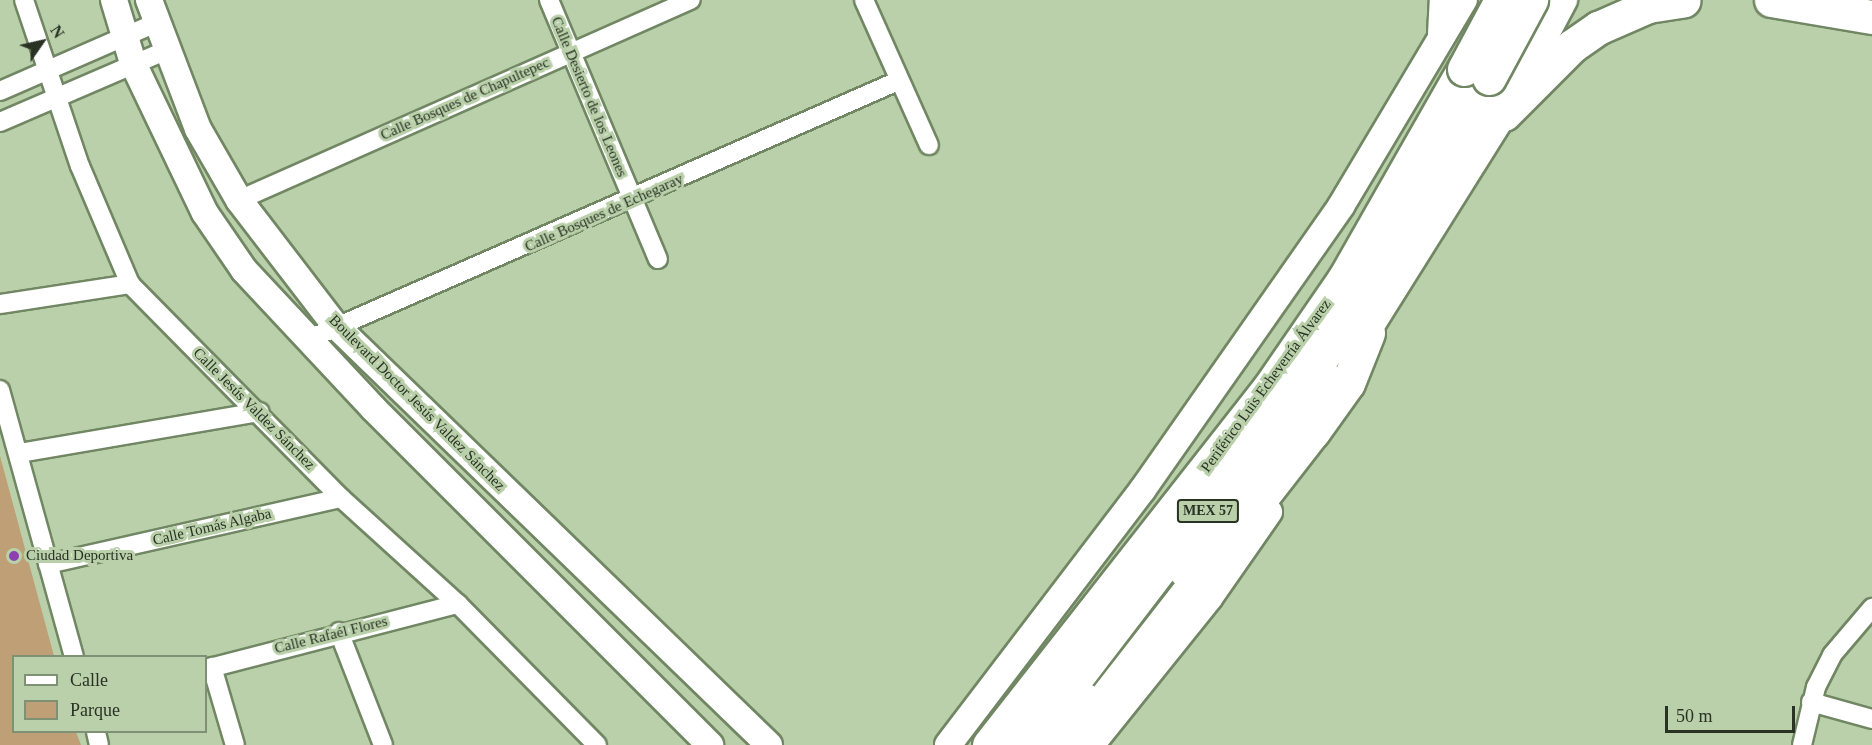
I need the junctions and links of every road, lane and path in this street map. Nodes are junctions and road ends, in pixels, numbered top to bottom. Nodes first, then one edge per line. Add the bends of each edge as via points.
1 (24, 0) edge
2 (114, 0) edge
3 (549, 0) edge
4 (691, 0) edge
5 (864, 0) edge
6 (1501, 0) edge
7 (1531, 0) edge
8 (1564, 0) edge
9 (1684, 0) edge
10 (1771, 0) edge
11 (1461, 10) edge
12 (153, 11) edge
13 (1872, 17) edge
14 (1442, 34) joint
15 (124, 36) junction
16 (165, 51) junction
17 (571, 52) junction
18 (1538, 53) junction
19 (133, 63) junction
20 (49, 71) junction
21 (1476, 73) junction
22 (900, 81) junction
23 (0, 91) edge
24 (56, 97) junction
25 (1504, 114) junction
26 (0, 122) edge
27 (929, 145) dead end
28 (239, 200) junction
29 (632, 201) junction
30 (658, 259) dead end
31 (130, 284) junction
32 (0, 304) edge
33 (335, 325) junction
34 (1368, 333) junction
35 (307, 340) junction
36 (1332, 344) junction
37 (0, 390) edge
38 (1342, 392) junction
39 (260, 412) junction
40 (19, 453) junction
41 (341, 498) junction
42 (1226, 515) junction
43 (48, 564) junction
44 (1100, 602) junction
45 (458, 604) junction
46 (1872, 608) edge
47 (339, 632) junction
48 (73, 655) edge
49 (209, 668) edge
50 (1812, 702) junction
51 (1872, 719) edge
52 (235, 745) edge
53 (383, 745) edge
54 (597, 745) edge
55 (710, 745) edge
56 (769, 745) edge
57 (948, 745) edge
58 (989, 745) edge
59 (1025, 745) edge
60 (1046, 745) edge
61 (1069, 745) edge
62 (1090, 745) edge
63 (1802, 745) edge

1 - 20 street, Calle Jesús Valdez Sánchez
2 - 15 main road
3 - 17 street, Calle Desierto de los Leones
4 - 17 street, Calle Bosques de Chapultepec
5 - 22 street
6 - 21 highway, Periférico Luis Echeverría Álvarez / MEX 57, bridge
7 - 21 highway, Periférico Luis Echeverría Álvarez / MEX 57, bridge
8 - 18 main road
9 - 25 highway via 1648,6 1598,28 1572,46
10 - 13 highway
11 - 14 main road
11 - 18 main road via 1473,6 1492,10 1530,36
11 - 44 highway via 1305,301 1123,550
12 - 15 street
12 - 16 main road, Boulevard Doctor Jesús Valdez Sánchez
14 - 57 main road via 1328,225 1143,489
15 - 19 main road
15 - 20 street
16 - 19 street
16 - 28 main road, Boulevard Doctor Jesús Valdez Sánchez via 198,129
17 - 28 street, Calle Bosques de Chapultepec
17 - 29 street, Calle Desierto de los Leones
18 - 25 main road
19 - 24 street
19 - 35 main road via 205,213 244,270
20 - 23 street
20 - 24 street, Calle Jesús Valdez Sánchez
21 - 36 highway, Periférico Luis Echeverría Álvarez / MEX 57 via 1446,158
21 - 44 highway, Periférico Luis Echeverría Álvarez / MEX 57 via 1269,388
22 - 27 street
22 - 29 street, Calle Bosques de Echegaray
24 - 26 street
24 - 31 street, Calle Jesús Valdez Sánchez
25 - 34 main road
28 - 33 main road, Boulevard Doctor Jesús Valdez Sánchez
29 - 30 street, Calle Desierto de los Leones
29 - 33 street, Calle Bosques de Echegaray
31 - 32 street
31 - 39 street, Calle Jesús Valdez Sánchez
33 - 35 street, Calle Bosques de Echegaray
33 - 56 main road, Boulevard Doctor Jesús Valdez Sánchez
34 - 38 highway
34 - 42 main road
35 - 55 main road
36 - 42 highway via 1302,402
36 - 59 highway, Periférico Luis Echeverría Álvarez / MEX 57
37 - 40 street
38 - 61 highway
38 - 62 main road via 1341,408 1312,457 1209,598
39 - 40 street
39 - 41 street, Calle Jesús Valdez Sánchez
40 - 43 street
41 - 43 street, Calle Tomás Algaba
41 - 45 street, Calle Jesús Valdez Sánchez
42 - 60 main road
43 - 48 street
44 - 58 highway, Periférico Luis Echeverría Álvarez / MEX 57
45 - 47 street, Calle Rafaél Flores
45 - 54 street, Calle Jesús Valdez Sánchez
46 - 50 street via 1832,655
47 - 49 street, Calle Rafaél Flores
47 - 53 street
49 - 52 street
50 - 51 street
50 - 63 street

